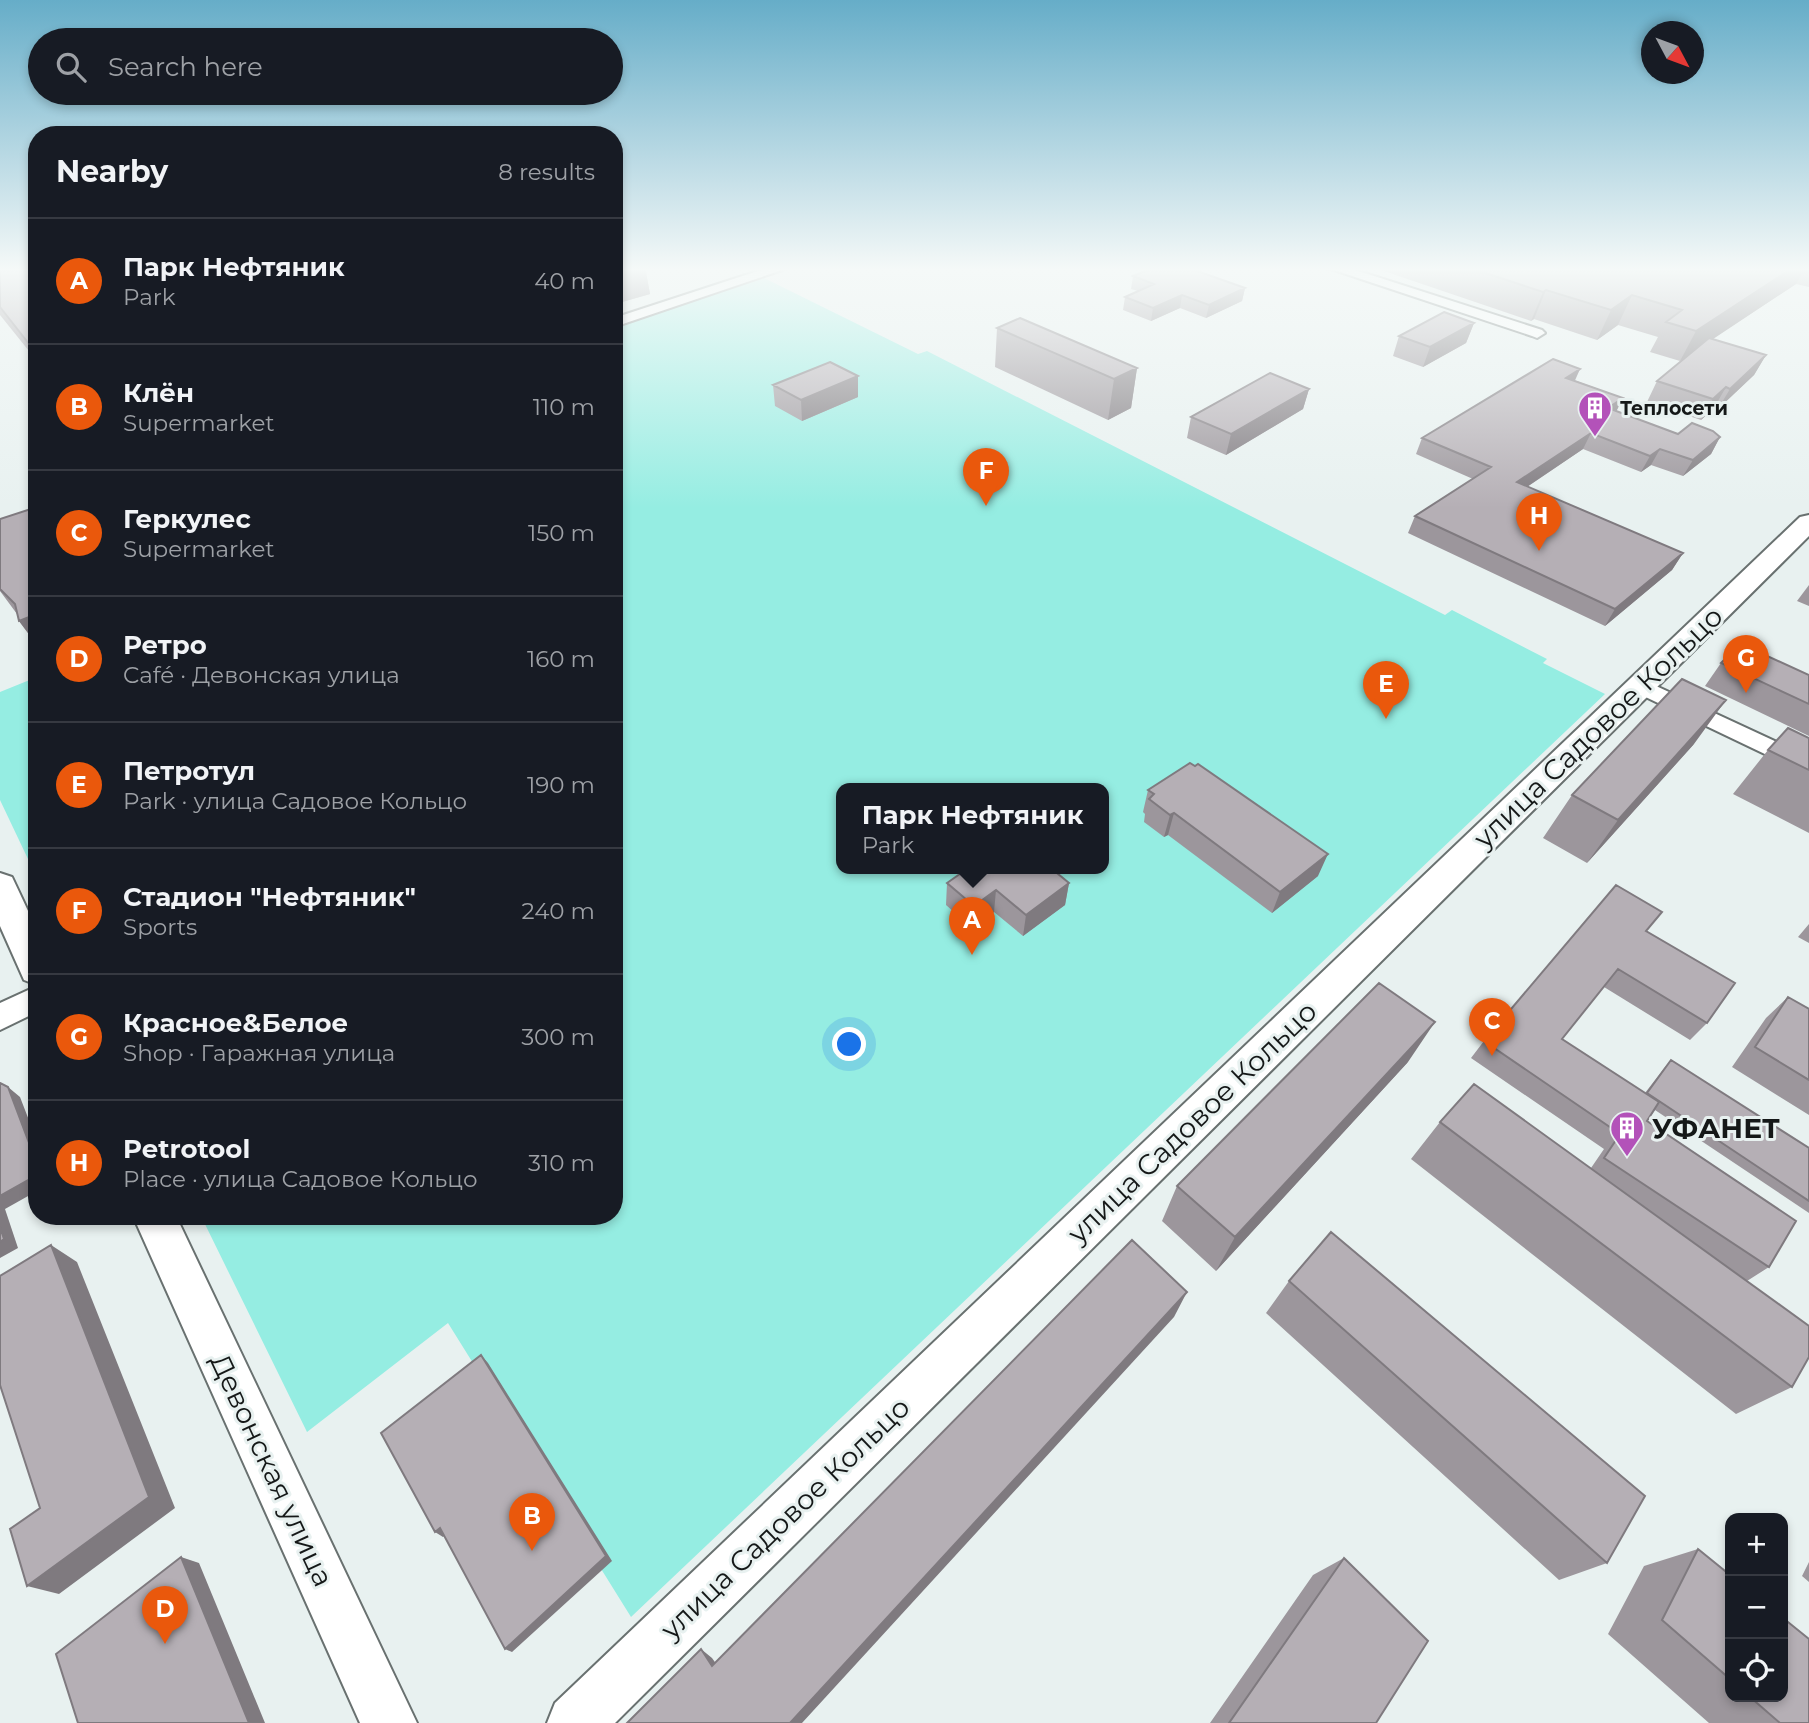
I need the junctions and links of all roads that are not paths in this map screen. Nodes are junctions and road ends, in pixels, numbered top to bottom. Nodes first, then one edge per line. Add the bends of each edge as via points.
1 (1809, 522) edge
2 (1641, 685) junction
3 (1809, 767) edge
4 (0, 887) edge
5 (28, 950) edge
6 (28, 1003) edge
7 (0, 1017) edge
8 (159, 1225) edge
9 (389, 1723) edge
10 (575, 1723) edge

1 - 2 main road, улица Садовое Кольцо
2 - 3 street
2 - 10 main road, улица Садовое Кольцо
4 - 5 main road
6 - 7 street
8 - 9 main road, Девонская улица

